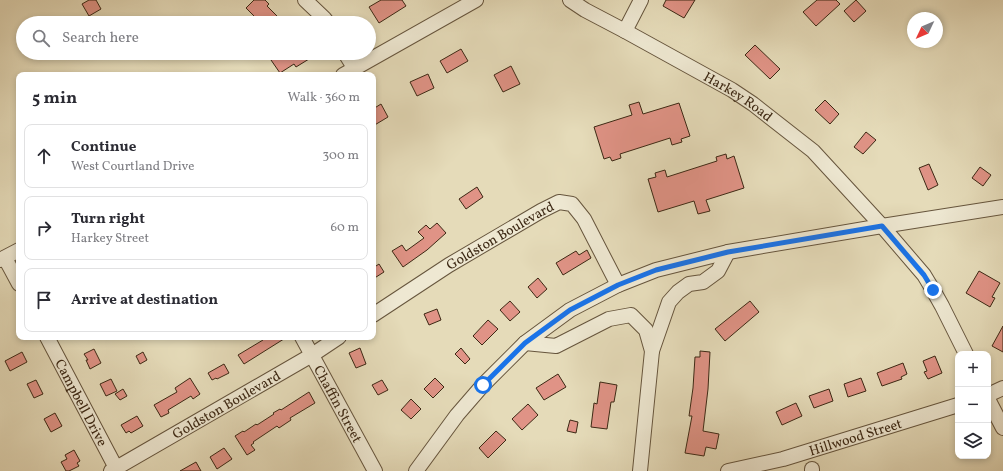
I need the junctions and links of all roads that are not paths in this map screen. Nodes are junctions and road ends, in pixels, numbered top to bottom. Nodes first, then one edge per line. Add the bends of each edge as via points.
1 (306, 0) edge
2 (476, 0) edge
3 (570, 0) edge
4 (641, 0) edge
5 (322, 16) edge
6 (626, 31) junction
7 (376, 57) edge
8 (346, 60) edge
9 (370, 60) edge
10 (349, 72) edge
11 (1003, 208) edge
12 (882, 226) junction
13 (16, 252) edge
14 (728, 252) junction
15 (3, 259) edge
16 (16, 279) edge
17 (618, 285) junction
18 (376, 313) edge
19 (49, 340) edge
20 (304, 340) edge
21 (334, 340) edge
22 (525, 343) junction
23 (964, 351) edge
24 (652, 352) junction
25 (312, 355) junction
26 (1003, 388) edge
27 (991, 394) edge
28 (991, 405) edge
29 (955, 406) edge
30 (1003, 428) edge
31 (114, 469) edge
32 (375, 471) edge
33 (416, 471) edge
34 (640, 471) edge
35 (728, 471) edge

1 - 5 street
2 - 7 street
3 - 6 street, Harkey Road
4 - 6 street
6 - 12 street, Harkey Road via 732,90 772,118 813,151
8 - 10 street
9 - 10 street
11 - 12 street
12 - 14 street
12 - 23 street, Harkey Road via 924,275
13 - 15 street
14 - 17 street via 656,270
14 - 24 street via 718,270 703,282 689,284 669,302
15 - 16 street
17 - 18 street, Goldston Boulevard via 584,219 572,204 559,202 449,265
17 - 22 street via 570,310
19 - 31 street, Campbell Drive
20 - 25 street, Chaffin Street
21 - 25 street, Goldston Boulevard
22 - 24 street via 556,346 609,319 631,315 646,330
22 - 33 street via 483,385
24 - 34 street
25 - 31 street, Goldston Boulevard
25 - 32 street, Chaffin Street
26 - 27 street
28 - 30 street
29 - 35 street, Hillwood Street via 783,459

